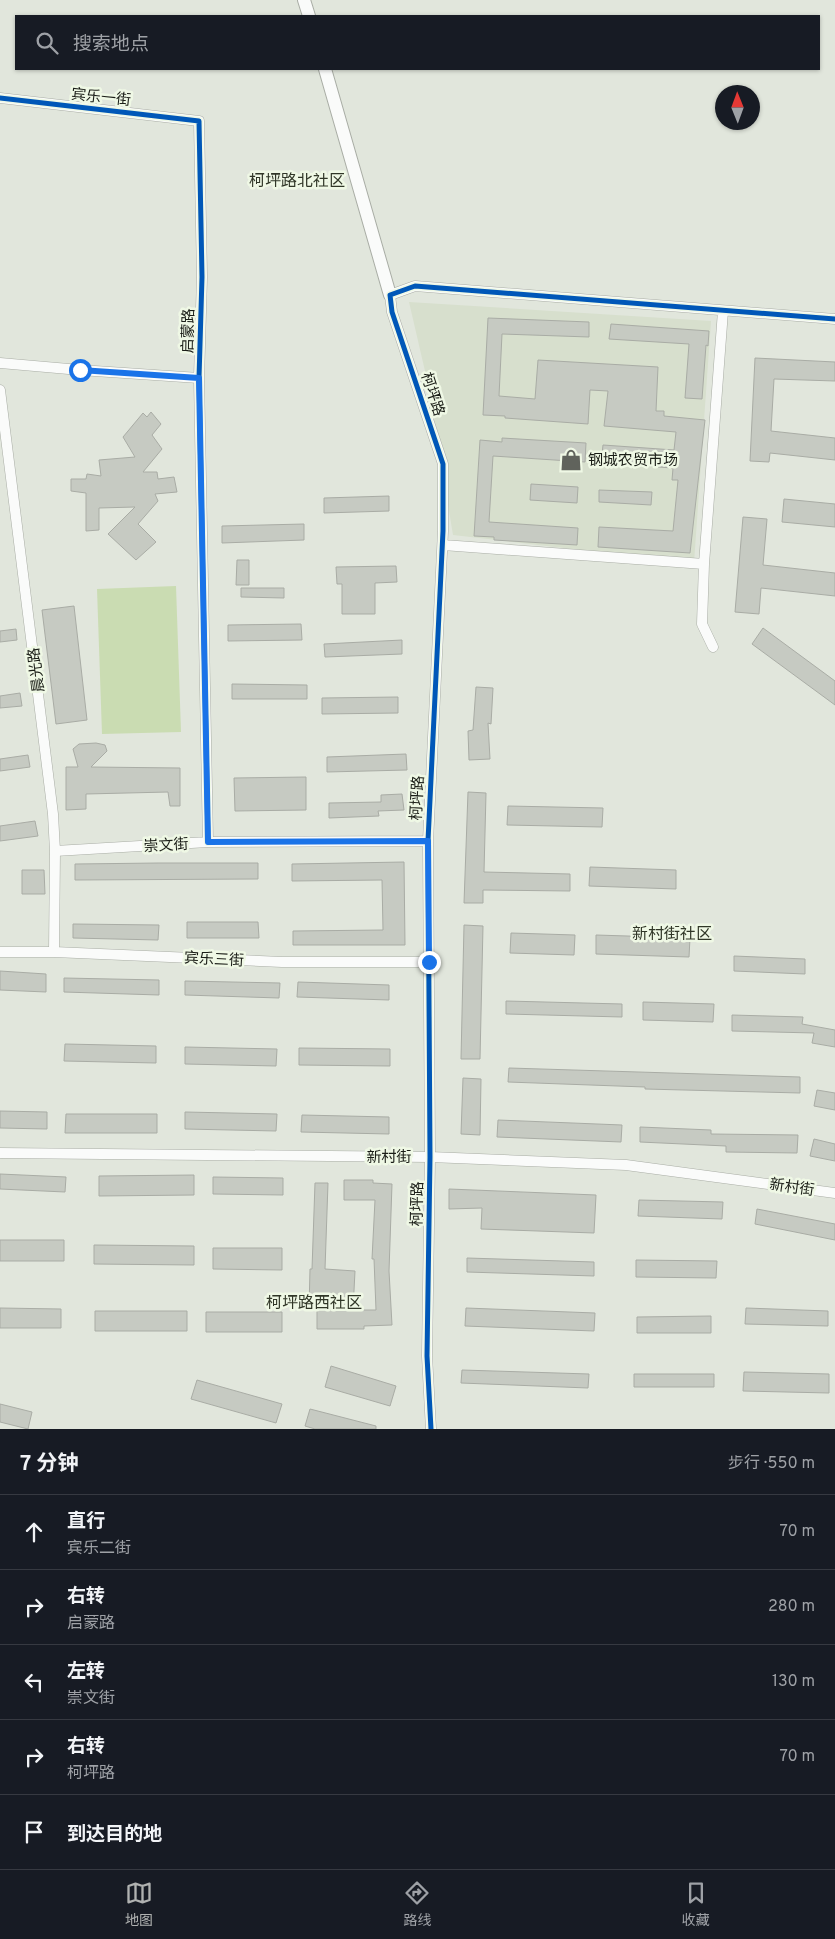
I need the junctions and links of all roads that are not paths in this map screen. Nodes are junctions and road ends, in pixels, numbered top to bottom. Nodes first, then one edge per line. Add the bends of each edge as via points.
1 (304, 0) edge
2 (309, 15) edge
3 (325, 70) edge
4 (0, 98) edge
5 (199, 121) joint
6 (390, 295) junction
7 (723, 311) junction
8 (835, 319) edge
9 (0, 363) edge
10 (199, 378) junction
11 (0, 390) edge
12 (443, 545) junction
13 (704, 564) junction
14 (713, 647) dead end
15 (428, 841) junction
16 (208, 842) junction
17 (55, 851) junction
18 (0, 952) edge
19 (54, 952) junction
20 (429, 962) junction
21 (0, 1153) edge
22 (430, 1157) junction
23 (835, 1193) edge
24 (431, 1429) edge

1 - 2 street
3 - 6 street
4 - 5 street, 宾乐一街
5 - 10 street, 启蒙路 via 202,277
6 - 7 street via 415,286
6 - 12 street, 柯坪路 via 392,312 443,464
7 - 8 street
7 - 13 street
9 - 10 street
10 - 16 street, 启蒙路
11 - 17 street, 晨光路
12 - 13 street
12 - 15 street, 柯坪路
13 - 14 street via 702,624
15 - 16 street, 崇文街
15 - 20 street, 柯坪路
16 - 17 street, 崇文街
17 - 19 street, 晨光路
18 - 19 street, 宾乐三街
19 - 20 street, 宾乐三街 via 282,962
20 - 22 street, 柯坪路
21 - 22 street, 新村街
22 - 23 street, 新村街 via 626,1165
22 - 24 street, 柯坪路 via 427,1356

